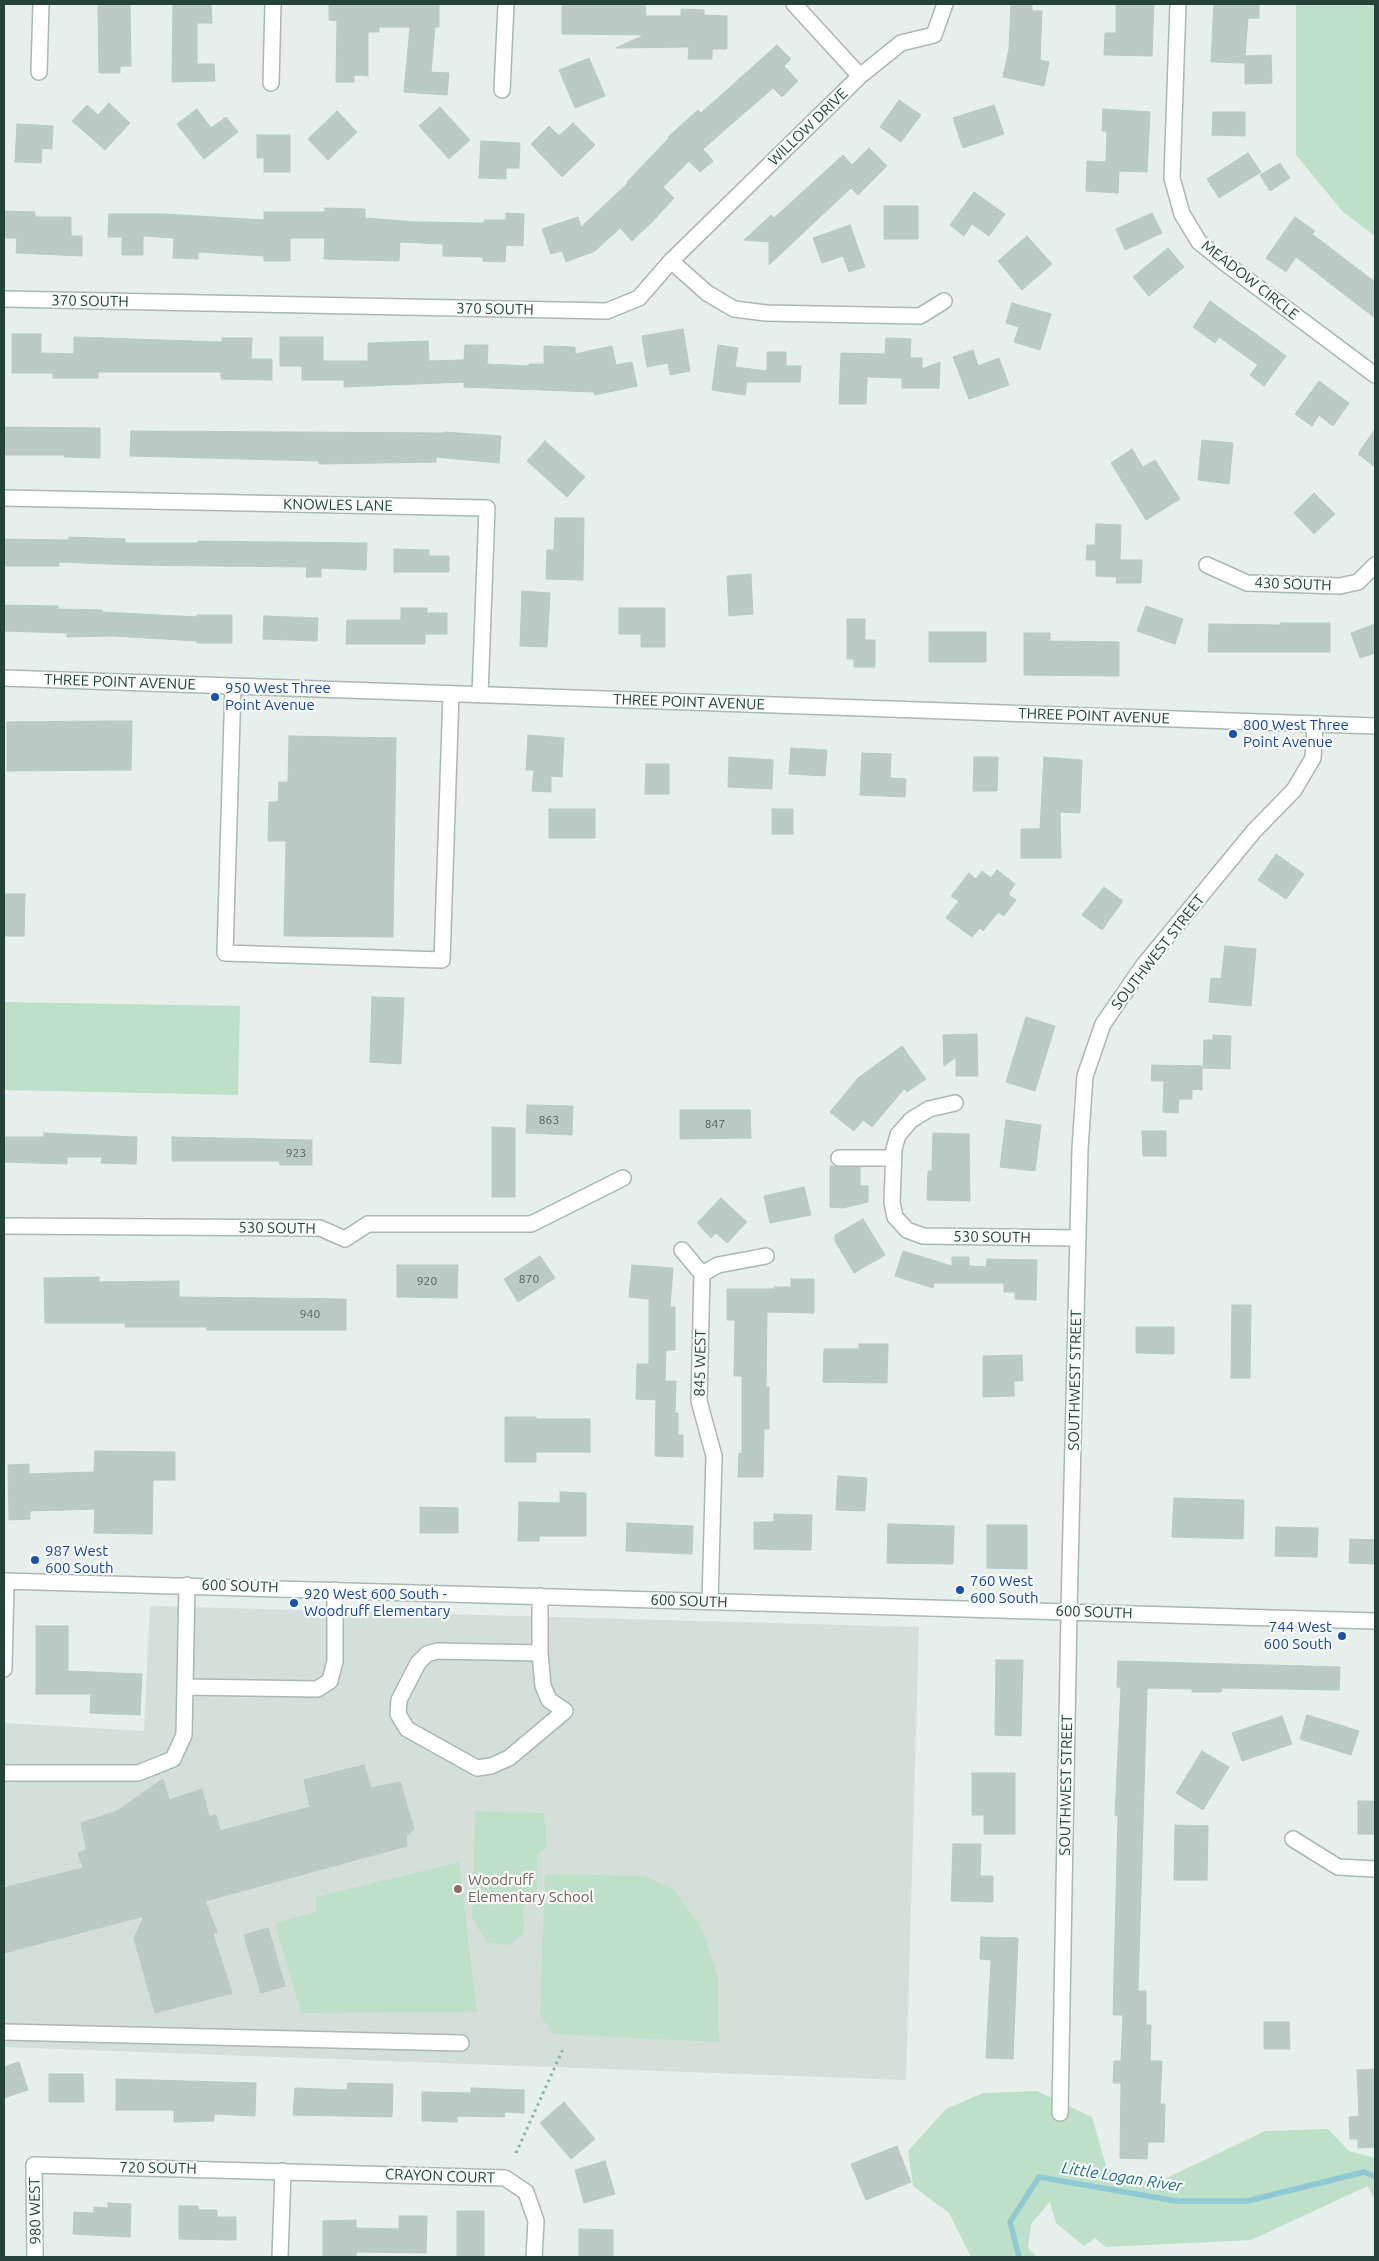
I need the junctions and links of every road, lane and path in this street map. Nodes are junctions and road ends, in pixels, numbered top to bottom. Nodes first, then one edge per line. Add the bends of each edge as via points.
1 (41, 4) edge
2 (273, 4) edge
3 (506, 4) edge
4 (794, 4) edge
5 (946, 4) edge
6 (1178, 4) edge
7 (39, 72) dead end
8 (860, 76) junction
9 (271, 83) dead end
10 (502, 90) dead end
11 (671, 261) junction
12 (4, 299) edge
13 (944, 301) dead end
14 (1375, 375) edge
15 (4, 498) edge
16 (1207, 565) dead end
17 (1375, 565) edge
18 (4, 678) edge
19 (233, 686) junction
20 (451, 694) junction
21 (480, 695) junction
22 (1315, 724) junction
23 (1375, 726) edge
24 (954, 1103) dead end
25 (839, 1158) dead end
26 (893, 1158) junction
27 (623, 1178) dead end
28 (4, 1226) edge
29 (1078, 1238) junction
30 (682, 1250) dead end
31 (766, 1256) dead end
32 (702, 1274) junction
33 (5, 1581) edge
34 (187, 1585) junction
35 (335, 1590) junction
36 (540, 1596) junction
37 (710, 1602) junction
38 (1069, 1611) junction
39 (1375, 1621) edge
40 (540, 1653) junction
41 (4, 1669) edge
42 (185, 1687) junction
43 (4, 1773) edge
44 (1293, 1839) dead end
45 (1375, 1870) edge
46 (4, 2032) edge
47 (461, 2043) dead end
48 (562, 2049) dead end
49 (1060, 2113) dead end
50 (516, 2153) dead end
51 (34, 2165) joint
52 (283, 2171) junction
53 (35, 2257) edge
54 (280, 2257) edge
55 (534, 2257) edge

1 - 7 street
2 - 9 street
3 - 10 street
4 - 8 street
5 - 8 street, WILLOW DRIVE via 934,35 901,43
6 - 14 street, MEADOW CIRCLE via 1172,178 1182,214 1199,242 1225,264
8 - 11 street, WILLOW DRIVE
11 - 12 street, 370 SOUTH via 639,298 608,311
11 - 13 street via 708,293 734,309 766,313 920,316
15 - 21 street, KNOWLES LANE via 486,508
16 - 17 street, 430 SOUTH via 1247,583 1340,586 1358,582
18 - 19 street, THREE POINT AVENUE
19 - 20 street, THREE POINT AVENUE
19 - 20 street via 225,953 235,954 442,960
20 - 21 street, THREE POINT AVENUE
21 - 22 street, THREE POINT AVENUE
22 - 23 street, THREE POINT AVENUE
22 - 29 street, SOUTHWEST STREET via 1313,758 1294,790 1254,831 1144,966 1103,1024 1085,1076
24 - 26 street via 929,1109 911,1120 898,1135
25 - 26 street
26 - 29 street, 530 SOUTH via 892,1202 895,1217 906,1230 923,1236
27 - 28 street, 530 SOUTH via 531,1224 368,1224 345,1239 320,1228
29 - 38 street, SOUTHWEST STREET
30 - 32 street
31 - 32 street via 718,1265
32 - 37 street, 845 WEST via 698,1401 714,1456
33 - 34 street, 600 SOUTH
33 - 41 street
34 - 35 street, 600 SOUTH
34 - 42 street
35 - 36 street, 600 SOUTH
35 - 42 street via 335,1661 330,1681 317,1689
36 - 37 street, 600 SOUTH
36 - 40 street
37 - 38 street, 600 SOUTH
38 - 39 street, 600 SOUTH
38 - 49 street, SOUTHWEST STREET
40 - 40 street via 437,1651 427,1654 418,1663 399,1700 398,1714 407,1729 477,1768 491,1766 509,1758 565,1711 549,1700
42 - 43 street via 184,1735 173,1759 138,1773
44 - 45 street via 1338,1867
46 - 47 street
48 - 50 path
51 - 52 street, 720 SOUTH
51 - 53 street, 980 WEST
52 - 54 street
52 - 55 street, CRAYON COURT via 505,2178 526,2192 536,2221

